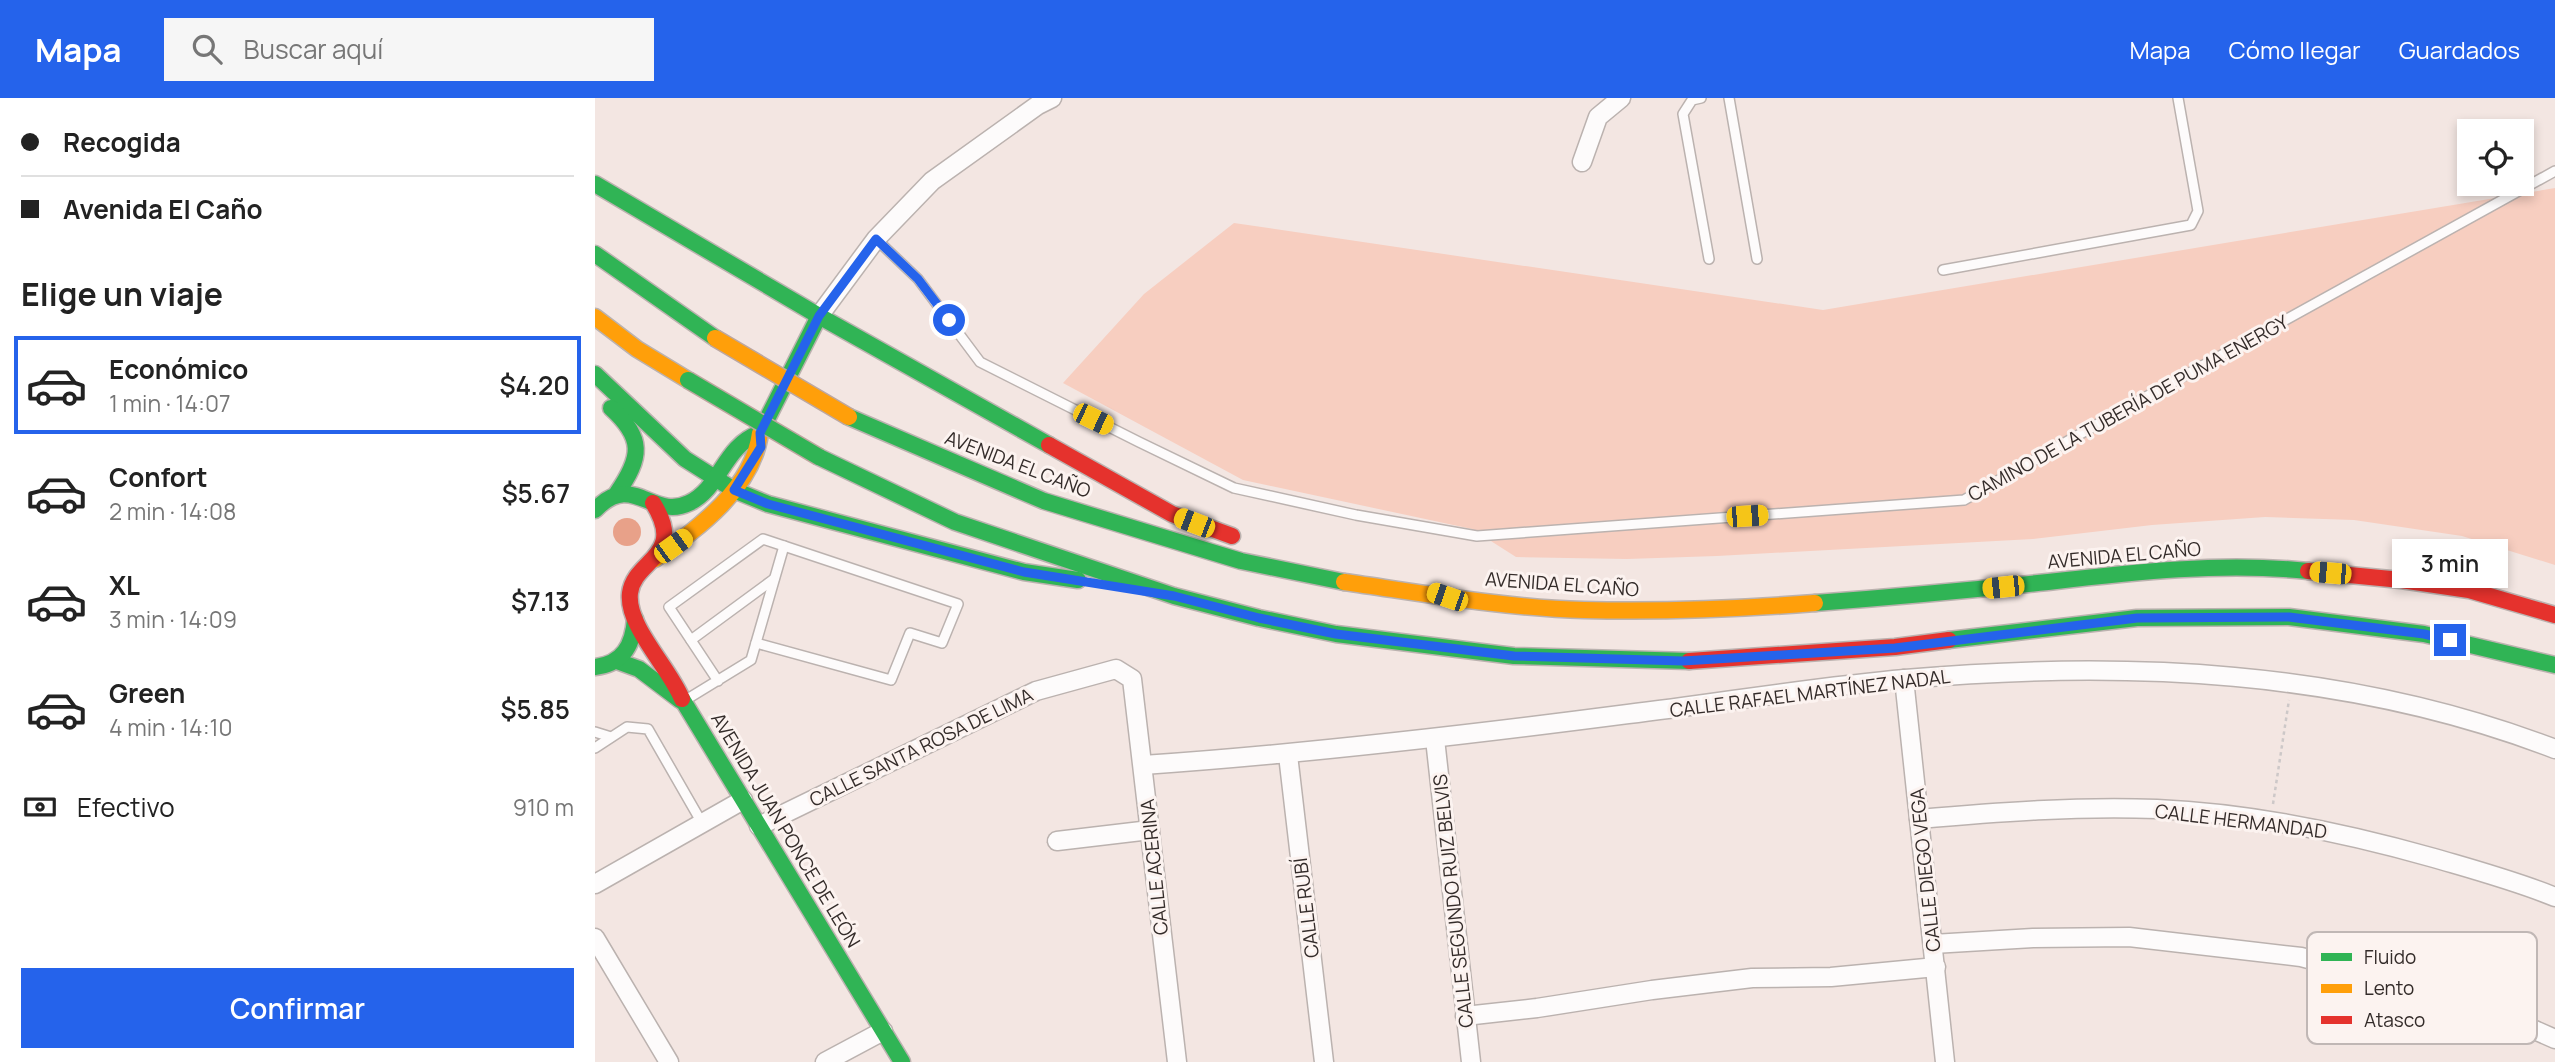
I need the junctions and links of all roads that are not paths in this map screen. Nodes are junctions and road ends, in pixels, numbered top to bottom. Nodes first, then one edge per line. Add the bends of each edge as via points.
1 (1622, 98) edge
2 (1701, 98) edge
3 (1729, 98) edge
4 (2178, 98) edge
5 (1043, 100) edge
6 (1582, 162) dead end
7 (2555, 171) edge
8 (595, 184) edge
9 (876, 239) junction
10 (595, 254) edge
11 (1709, 259) dead end
12 (1757, 259) dead end
13 (1943, 270) dead end
14 (819, 316) junction
15 (595, 317) edge
16 (595, 374) edge
17 (595, 391) edge
18 (760, 433) junction
19 (715, 478) junction
20 (734, 490) junction
21 (617, 493) junction
22 (653, 503) junction
23 (597, 505) edge
24 (1242, 538) dead end
25 (784, 546) junction
26 (654, 560) junction
27 (1353, 567) dead end
28 (774, 579) junction
29 (1174, 596) junction
30 (1447, 597) junction
31 (2555, 615) edge
32 (635, 619) junction
33 (691, 640) junction
34 (756, 643) junction
35 (617, 661) junction
36 (2555, 665) edge
37 (595, 667) edge
38 (1126, 675) joint
39 (1904, 679) junction
40 (718, 681) junction
41 (683, 702) junction
42 (595, 732) edge
43 (611, 737) junction
44 (1435, 739) junction
45 (595, 748) edge
46 (2555, 749) edge
47 (1288, 755) junction
48 (1143, 765) junction
49 (743, 800) junction
50 (1919, 819) junction
51 (702, 823) junction
52 (759, 826) junction
53 (1150, 830) junction
54 (1057, 841) dead end
55 (595, 884) edge
56 (2555, 897) edge
57 (595, 938) edge
58 (1934, 944) junction
59 (2307, 959) edge
60 (1936, 967) junction
61 (1465, 1016) junction
62 (883, 1031) junction
63 (2537, 1032) edge
64 (2555, 1040) edge
65 (669, 1062) edge
66 (825, 1062) edge
67 (902, 1062) edge
68 (1177, 1062) edge
69 (1324, 1062) edge
70 (1471, 1062) edge
71 (1945, 1062) edge

1 - 6 street via 1598,117
2 - 11 lane via 1692,100 1683,114
3 - 12 lane
4 - 13 lane via 2198,211 2191,225
5 - 9 street via 932,181
7 - 9 lane, CAMINO DE LA TUBERÍA DE PUMA ENERGY via 1964,500 1477,536 1234,488 1139,442 979,362 918,279
8 - 14 main road
9 - 14 street
10 - 30 main road, AVENIDA EL CAÑO, bridge via 715,338 849,416 1044,501 1241,561 1316,578
14 - 18 main road
14 - 24 main road via 1172,514
15 - 29 main road, bridge via 638,349 818,457 955,522
16 - 19 main road via 685,459
17 - 21 main road via 631,428 637,452 631,473
18 - 19 main road via 742,440
18 - 20 main road via 761,447
19 - 20 main road
19 - 22 main road via 688,504 672,508
20 - 26 main road via 699,527
20 - 29 main road via 768,504 1024,572
21 - 22 main road
21 - 23 main road
22 - 26 main road, AVENIDA JUAN PONCE DE LEÓN via 661,514 665,538
25 - 28 lane
25 - 33 lane via 763,539 669,607
25 - 34 lane via 958,604 942,643 909,633 891,680
26 - 32 main road, AVENIDA JUAN PONCE DE LEÓN via 637,575 629,593
27 - 30 main road
28 - 33 lane
28 - 34 lane
29 - 36 main road via 1336,634 1514,656 1683,661 1895,648 2137,618 2289,617 2424,634
30 - 31 main road, AVENIDA EL CAÑO via 1582,610 1721,608 1922,595 2167,569 2282,568 2469,590
32 - 35 main road, AVENIDA JUAN PONCE DE LEÓN via 629,650
32 - 41 main road, AVENIDA JUAN PONCE DE LEÓN
33 - 40 lane
34 - 40 lane via 751,660
35 - 37 main road
35 - 41 main road via 639,669
38 - 48 street, CALLE ACERINA via 1132,679
38 - 52 street, CALLE SANTA ROSA DE LIMA via 1116,669 1036,691
39 - 44 street, CALLE RAFAEL MARTÍNEZ NADAL
39 - 46 street, CALLE RAFAEL MARTÍNEZ NADAL via 2117,669 2292,683 2418,705
39 - 50 street, CALLE DIEGO VEGA
40 - 41 lane
41 - 49 main road, AVENIDA JUAN PONCE DE LEÓN
42 - 43 lane
43 - 45 lane
43 - 51 lane via 627,727 648,729
44 - 47 street, CALLE RAFAEL MARTÍNEZ NADAL
44 - 61 street, CALLE SEGUNDO RUIZ BELVIS
47 - 48 street, CALLE RAFAEL MARTÍNEZ NADAL
47 - 69 street, CALLE RUBÍ
48 - 53 street, CALLE ACERINA
49 - 51 street
49 - 52 main road, AVENIDA JUAN PONCE DE LEÓN
50 - 56 street, CALLE HERMANDAD via 2093,808 2160,809 2271,821 2352,836
50 - 58 street, CALLE DIEGO VEGA
51 - 55 street
52 - 62 main road, AVENIDA JUAN PONCE DE LEÓN
53 - 54 street
53 - 68 street, CALLE ACERINA
57 - 65 street
58 - 59 street via 2129,937
58 - 60 street, CALLE DIEGO VEGA
60 - 61 street via 1831,977 1752,978
60 - 71 street, CALLE DIEGO VEGA
61 - 70 street, CALLE SEGUNDO RUIZ BELVIS
62 - 66 street
62 - 67 main road, AVENIDA JUAN PONCE DE LEÓN
63 - 64 street

